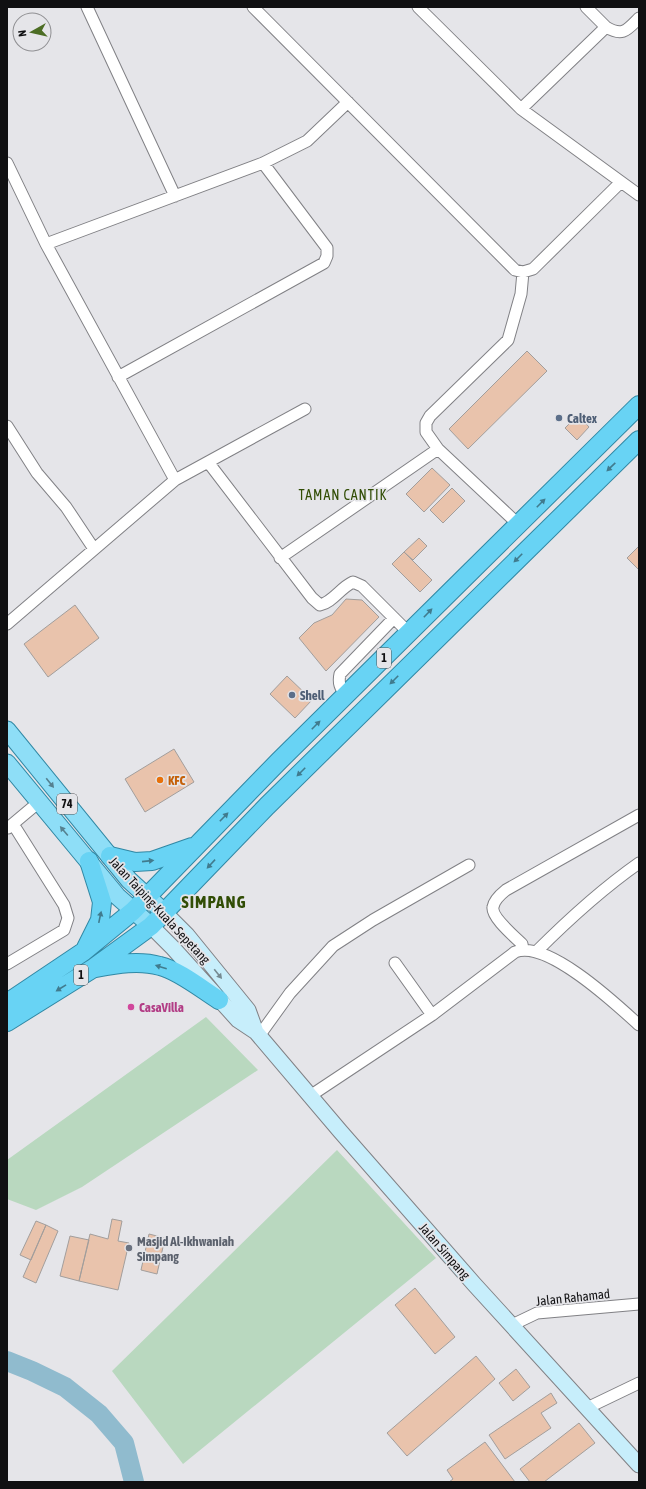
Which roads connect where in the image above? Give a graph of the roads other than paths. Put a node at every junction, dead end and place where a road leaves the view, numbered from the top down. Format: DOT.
graph roads {
  1 [pos="87,7"];
  2 [pos="253,7"];
  3 [pos="418,7"];
  4 [pos="586,7"];
  5 [pos="639,18"];
  6 [pos="606,28"];
  7 [pos="348,102"];
  8 [pos="521,109"];
  9 [pos="7,163"];
  10 [pos="263,163"];
  11 [pos="621,182"];
  12 [pos="639,195"];
  13 [pos="175,196"];
  14 [pos="46,244"];
  15 [pos="523,272"];
  16 [pos="118,377"];
  17 [pos="639,405"];
  18 [pos="305,409"];
  19 [pos="7,426"];
  20 [pos="639,440"];
  21 [pos="438,449"];
  22 [pos="208,462"];
  23 [pos="175,480"];
  24 [pos="518,524"];
  25 [pos="94,549"];
  26 [pos="280,558"];
  27 [pos="394,618"];
  28 [pos="7,624"];
  29 [pos="409,633"];
  30 [pos="346,695"];
  31 [pos="7,730"];
  32 [pos="7,763"];
  33 [pos="39,802"];
  34 [pos="639,814"];
  35 [pos="10,826"];
  36 [pos="197,845"];
  37 [pos="110,856"];
  38 [pos="89,861"];
  39 [pos="639,863"];
  40 [pos="469,864"];
  41 [pos="147,896"];
  42 [pos="133,912"];
  43 [pos="165,913"];
  44 [pos="151,926"];
  45 [pos="523,949"];
  46 [pos="537,951"];
  47 [pos="83,952"];
  48 [pos="395,963"];
  49 [pos="7,964"];
  50 [pos="92,969"];
  51 [pos="219,1000"];
  52 [pos="7,1003"];
  53 [pos="432,1015"];
  54 [pos="7,1022"];
  55 [pos="639,1025"];
  56 [pos="258,1034"];
  57 [pos="310,1096"];
  58 [pos="639,1304"];
  59 [pos="512,1325"];
  60 [pos="639,1383"];
  61 [pos="587,1408"];
  62 [pos="639,1465"];
  1 -- 13 [label="street"];
  2 -- 7 [label="street"];
  3 -- 8 [label="street"];
  4 -- 6 [label="street"];
  5 -- 6 [label="street"];
  6 -- 8 [label="street"];
  7 -- 10 [label="street"];
  7 -- 15 [label="street"];
  8 -- 11 [label="street"];
  9 -- 14 [label="street"];
  10 -- 13 [label="street"];
  10 -- 16 [label="street"];
  11 -- 12 [label="street"];
  11 -- 15 [label="street"];
  13 -- 14 [label="street"];
  14 -- 16 [label="street"];
  15 -- 21 [label="street"];
  16 -- 23 [label="street"];
  24 -- 17 [label="highway, 1, one-way"];
  18 -- 22 [label="street"];
  19 -- 25 [label="street"];
  20 -- 43 [label="highway, 1, one-way"];
  21 -- 24 [label="street"];
  21 -- 26 [label="street"];
  22 -- 23 [label="street"];
  22 -- 26 [label="street"];
  23 -- 25 [label="street"];
  29 -- 24 [label="highway, 1, one-way"];
  25 -- 28 [label="street"];
  26 -- 27 [label="street"];
  27 -- 29 [label="street"];
  27 -- 30 [label="street"];
  29 -- 30 [label="highway, 1"];
  36 -- 30 [label="highway, 1, one-way"];
  31 -- 37 [label="main road, Jalan Taiping-Kuala Sepetang / 74, one-way"];
  32 -- 33 [label="main road, Jalan Taiping-Kuala Sepetang / 74"];
  33 -- 35 [label="street"];
  38 -- 33 [label="main road, Jalan Taiping-Kuala Sepetang / 74, one-way"];
  34 -- 45 [label="street"];
  35 -- 49 [label="street"];
  37 -- 36 [label="highway, one-way"];
  36 -- 41 [label="highway, 1"];
  37 -- 41 [label="main road, Jalan Taiping-Kuala Sepetang / 74"];
  38 -- 42 [label="main road, Jalan Taiping-Kuala Sepetang / 74"];
  47 -- 38 [label="highway, one-way"];
  39 -- 46 [label="street"];
  40 -- 56 [label="street"];
  41 -- 42 [label="highway, 1"];
  41 -- 43 [label="main road, Jalan Taiping-Kuala Sepetang / 74"];
  42 -- 44 [label="main road, Jalan Taiping-Kuala Sepetang / 74"];
  42 -- 47 [label="highway, 1"];
  43 -- 44 [label="highway, 1"];
  43 -- 56 [label="main road, Jalan Taiping-Kuala Sepetang / 74, one-way"];
  44 -- 50 [label="highway, 1"];
  44 -- 51 [label="main road, Jalan Taiping-Kuala Sepetang / 74"];
  45 -- 46 [label="street"];
  45 -- 53 [label="street"];
  46 -- 55 [label="street"];
  47 -- 52 [label="highway, 1"];
  48 -- 53 [label="street"];
  51 -- 50 [label="highway, one-way"];
  50 -- 54 [label="highway, 1, one-way"];
  51 -- 56 [label="main road, Jalan Taiping-Kuala Sepetang / 74"];
  53 -- 57 [label="street"];
  56 -- 57 [label="main road, Jalan Simpang / 74"];
  57 -- 59 [label="main road, Jalan Simpang / 74"];
  58 -- 59 [label="street, Jalan Rahamad"];
  59 -- 61 [label="main road, Jalan Simpang / 74"];
  60 -- 61 [label="street"];
  61 -- 62 [label="main road, Jalan Simpang / 74"];
}
